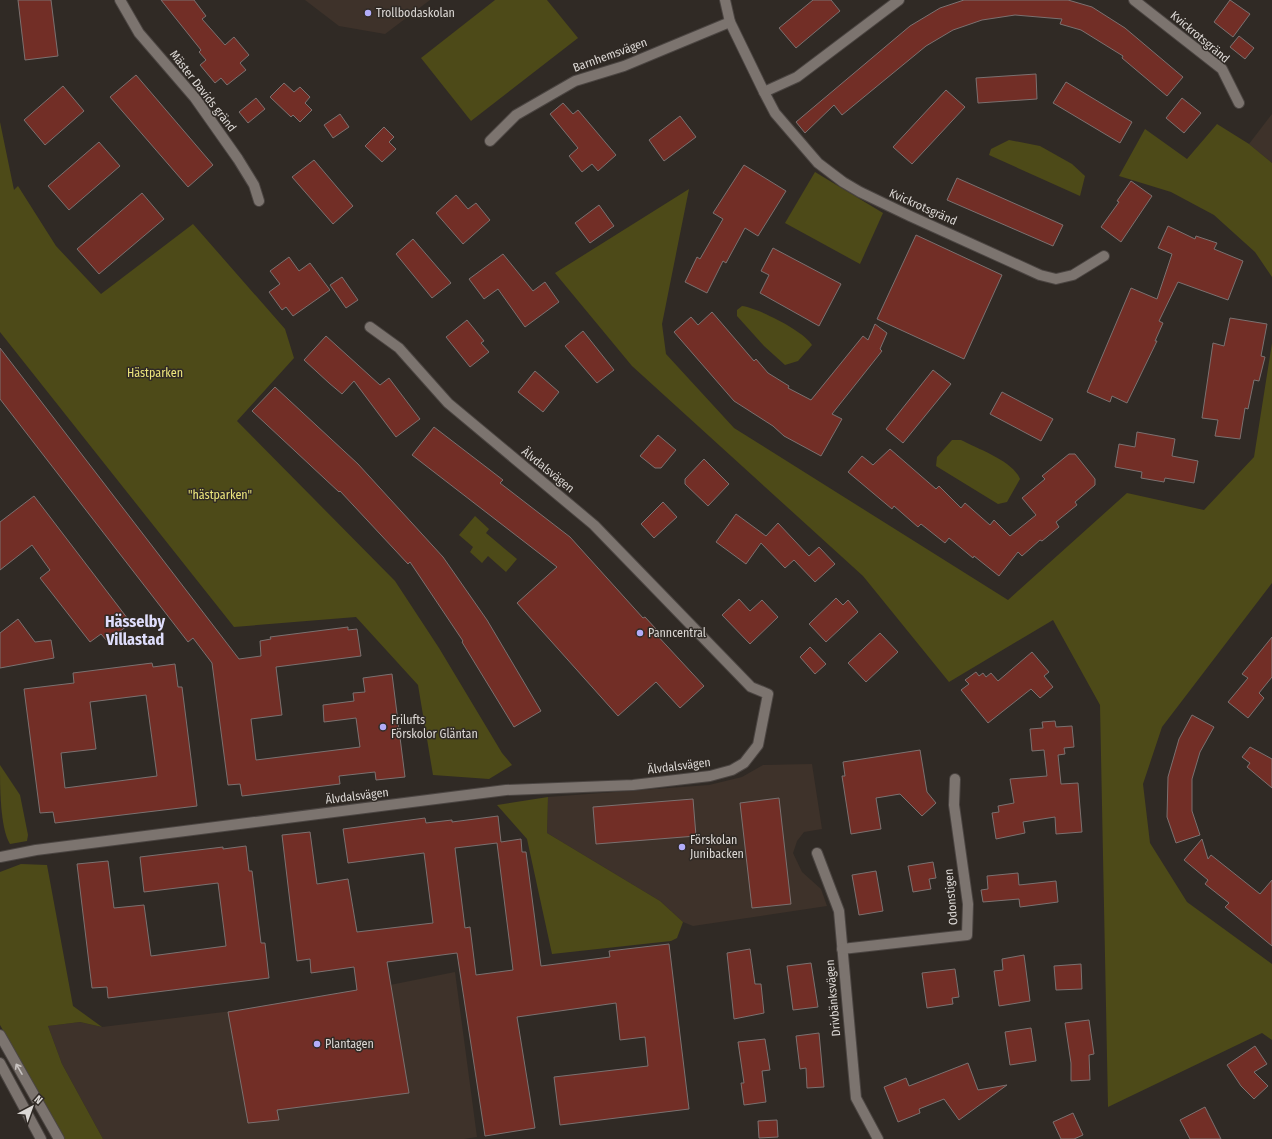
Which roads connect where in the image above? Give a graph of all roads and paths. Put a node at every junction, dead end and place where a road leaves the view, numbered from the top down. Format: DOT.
graph roads {
  1 [pos="120,0"];
  2 [pos="725,0"];
  3 [pos="899,0"];
  4 [pos="1134,0"];
  5 [pos="730,22"];
  6 [pos="764,92"];
  7 [pos="1239,103"];
  8 [pos="490,141"];
  9 [pos="259,201"];
  10 [pos="1104,256"];
  11 [pos="370,327"];
  12 [pos="954,779"];
  13 [pos="817,853"];
  14 [pos="0,857"];
  15 [pos="842,949"];
  16 [pos="0,1034"];
  17 [pos="0,1063"];
  18 [pos="41,1139"];
  19 [pos="59,1139"];
  20 [pos="878,1139"];
  1 -- 9 [label="street, Mäster Davids gränd"];
  2 -- 5 [label="street"];
  3 -- 6 [label="street"];
  4 -- 7 [label="street, Kvickrotsgränd"];
  5 -- 6 [label="street, Kvickrotsgränd"];
  5 -- 8 [label="street, Barnhemsvägen"];
  6 -- 10 [label="street, Kvickrotsgränd"];
  11 -- 14 [label="street, Älvdalsvägen"];
  12 -- 15 [label="street, Odonstigen"];
  13 -- 15 [label="street, Drivbänksvägen"];
  15 -- 20 [label="street, Drivbänksvägen"];
  19 -- 16 [label="street, one-way"];
  17 -- 18 [label="street"];
}
